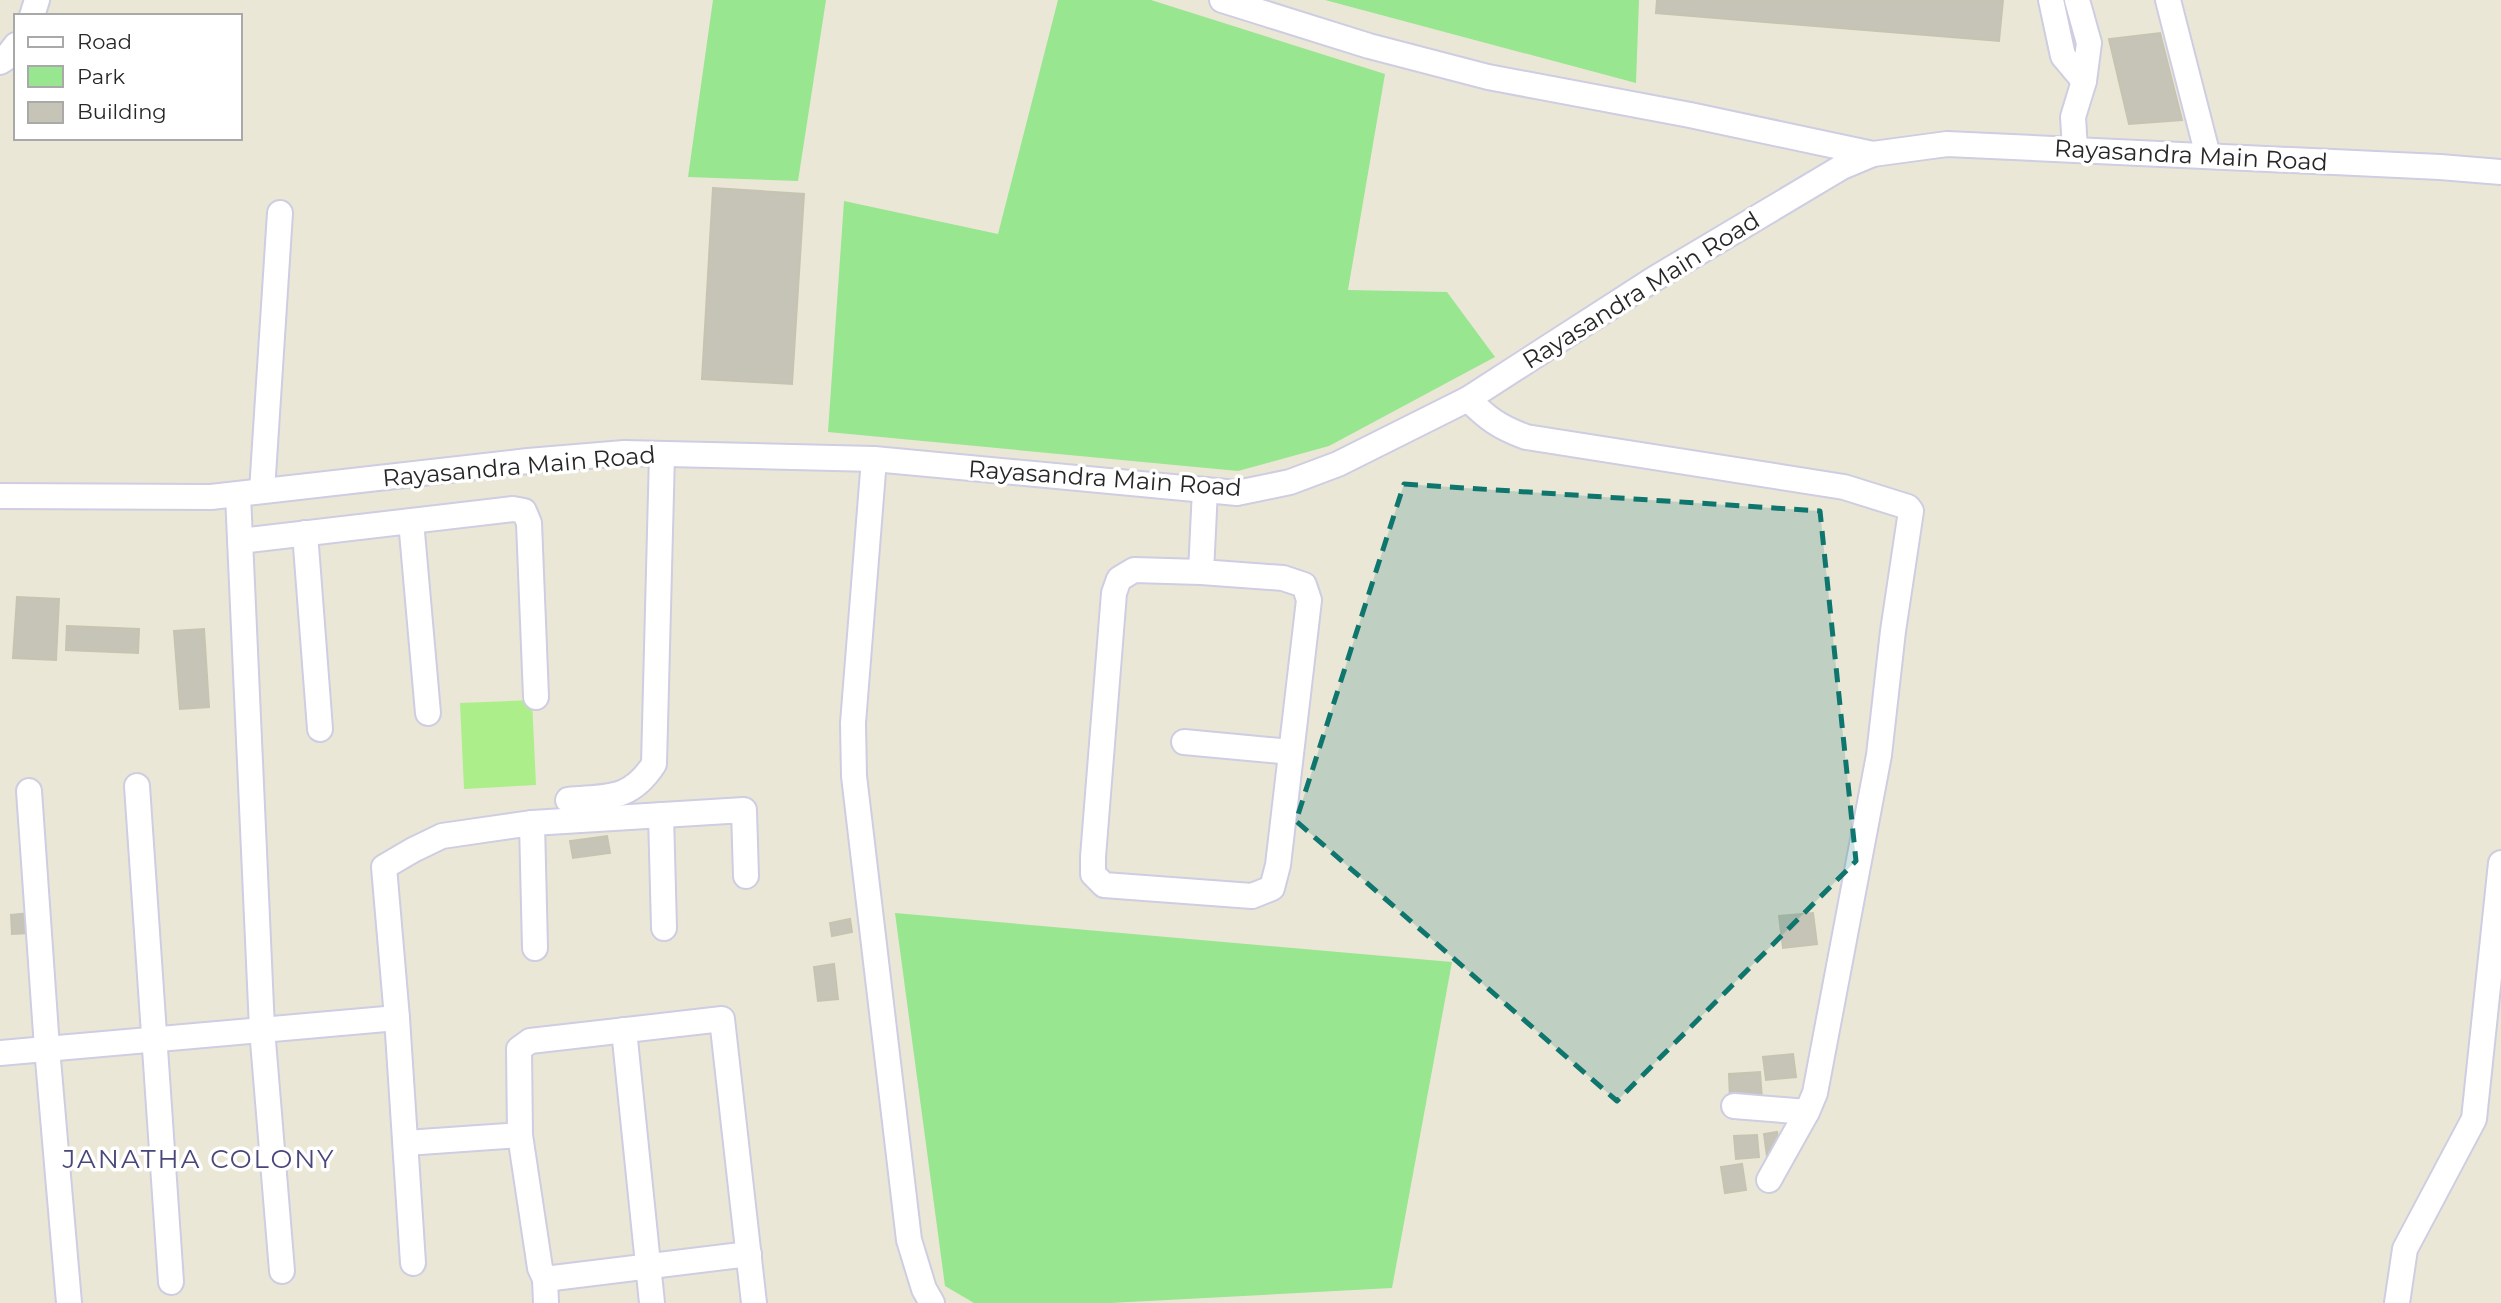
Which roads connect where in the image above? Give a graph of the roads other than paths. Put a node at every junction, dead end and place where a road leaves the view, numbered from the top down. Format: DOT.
graph roads {
  1 [pos="1222,0"];
  2 [pos="2051,0"];
  3 [pos="2077,0"];
  4 [pos="2168,0"];
  5 [pos="14,48"];
  6 [pos="0,62"];
  7 [pos="2084,81"];
  8 [pos="2075,149"];
  9 [pos="1873,154"];
  10 [pos="2208,156"];
  11 [pos="2501,172"];
  12 [pos="280,213"];
  13 [pos="1468,399"];
  14 [pos="662,454"];
  15 [pos="874,460"];
  16 [pos="1205,489"];
  17 [pos="262,491"];
  18 [pos="238,495"];
  19 [pos="0,496"];
  20 [pos="411,521"];
  21 [pos="305,533"];
  22 [pos="240,541"];
  23 [pos="1201,572"];
  24 [pos="536,697"];
  25 [pos="428,713"];
  26 [pos="320,729"];
  27 [pos="1184,742"];
  28 [pos="1292,752"];
  29 [pos="137,786"];
  30 [pos="29,790"];
  31 [pos="568,800"];
  32 [pos="661,815"];
  33 [pos="532,822"];
  34 [pos="2501,863"];
  35 [pos="746,876"];
  36 [pos="664,928"];
  37 [pos="535,948"];
  38 [pos="397,1018"];
  39 [pos="262,1029"];
  40 [pos="624,1030"];
  41 [pos="154,1038"];
  42 [pos="47,1048"];
  43 [pos="0,1053"];
  44 [pos="1734,1107"];
  45 [pos="1807,1112"];
  46 [pos="520,1135"];
  47 [pos="406,1143"];
  48 [pos="1769,1180"];
  49 [pos="749,1254"];
  50 [pos="413,1263"];
  51 [pos="649,1267"];
  52 [pos="282,1271"];
  53 [pos="171,1282"];
  54 [pos="545,1291"];
  55 [pos="69,1303"];
  56 [pos="652,1303"];
  57 [pos="754,1303"];
  58 [pos="932,1303"];
  59 [pos="2397,1303"];
  1 -- 9 [label="street"];
  2 -- 7 [label="street"];
  3 -- 7 [label="street"];
  4 -- 10 [label="street"];
  5 -- 6 [label="street"];
  7 -- 8 [label="street"];
  8 -- 9 [label="street, Rayasandra Main Road"];
  8 -- 10 [label="street, Rayasandra Main Road"];
  9 -- 13 [label="street, Rayasandra Main Road"];
  10 -- 11 [label="street, Rayasandra Main Road"];
  12 -- 17 [label="street"];
  13 -- 16 [label="street, Rayasandra Main Road"];
  13 -- 45 [label="street"];
  14 -- 15 [label="street, Rayasandra Main Road"];
  14 -- 17 [label="street, Rayasandra Main Road"];
  14 -- 31 [label="street"];
  15 -- 16 [label="street, Rayasandra Main Road"];
  15 -- 58 [label="street"];
  16 -- 23 [label="street"];
  17 -- 18 [label="street, Rayasandra Main Road"];
  18 -- 19 [label="street, Rayasandra Main Road"];
  18 -- 22 [label="street"];
  20 -- 21 [label="street"];
  20 -- 24 [label="street"];
  20 -- 25 [label="street"];
  21 -- 22 [label="street"];
  21 -- 26 [label="street"];
  22 -- 39 [label="street"];
  23 -- 28 [label="street"];
  23 -- 28 [label="street"];
  27 -- 28 [label="street"];
  29 -- 41 [label="street"];
  30 -- 42 [label="street"];
  32 -- 33 [label="street"];
  32 -- 35 [label="street"];
  32 -- 36 [label="street"];
  33 -- 37 [label="street"];
  33 -- 38 [label="street"];
  34 -- 59 [label="street"];
  38 -- 39 [label="street"];
  38 -- 47 [label="street"];
  39 -- 41 [label="street"];
  39 -- 52 [label="street"];
  40 -- 46 [label="street"];
  40 -- 49 [label="street"];
  40 -- 51 [label="street"];
  41 -- 42 [label="street"];
  41 -- 53 [label="street"];
  42 -- 43 [label="street"];
  42 -- 55 [label="street"];
  44 -- 45 [label="street"];
  45 -- 48 [label="street"];
  46 -- 47 [label="street"];
  46 -- 54 [label="street"];
  47 -- 50 [label="street"];
  49 -- 51 [label="street"];
  49 -- 57 [label="street"];
  51 -- 54 [label="street"];
  51 -- 56 [label="street"];
}
